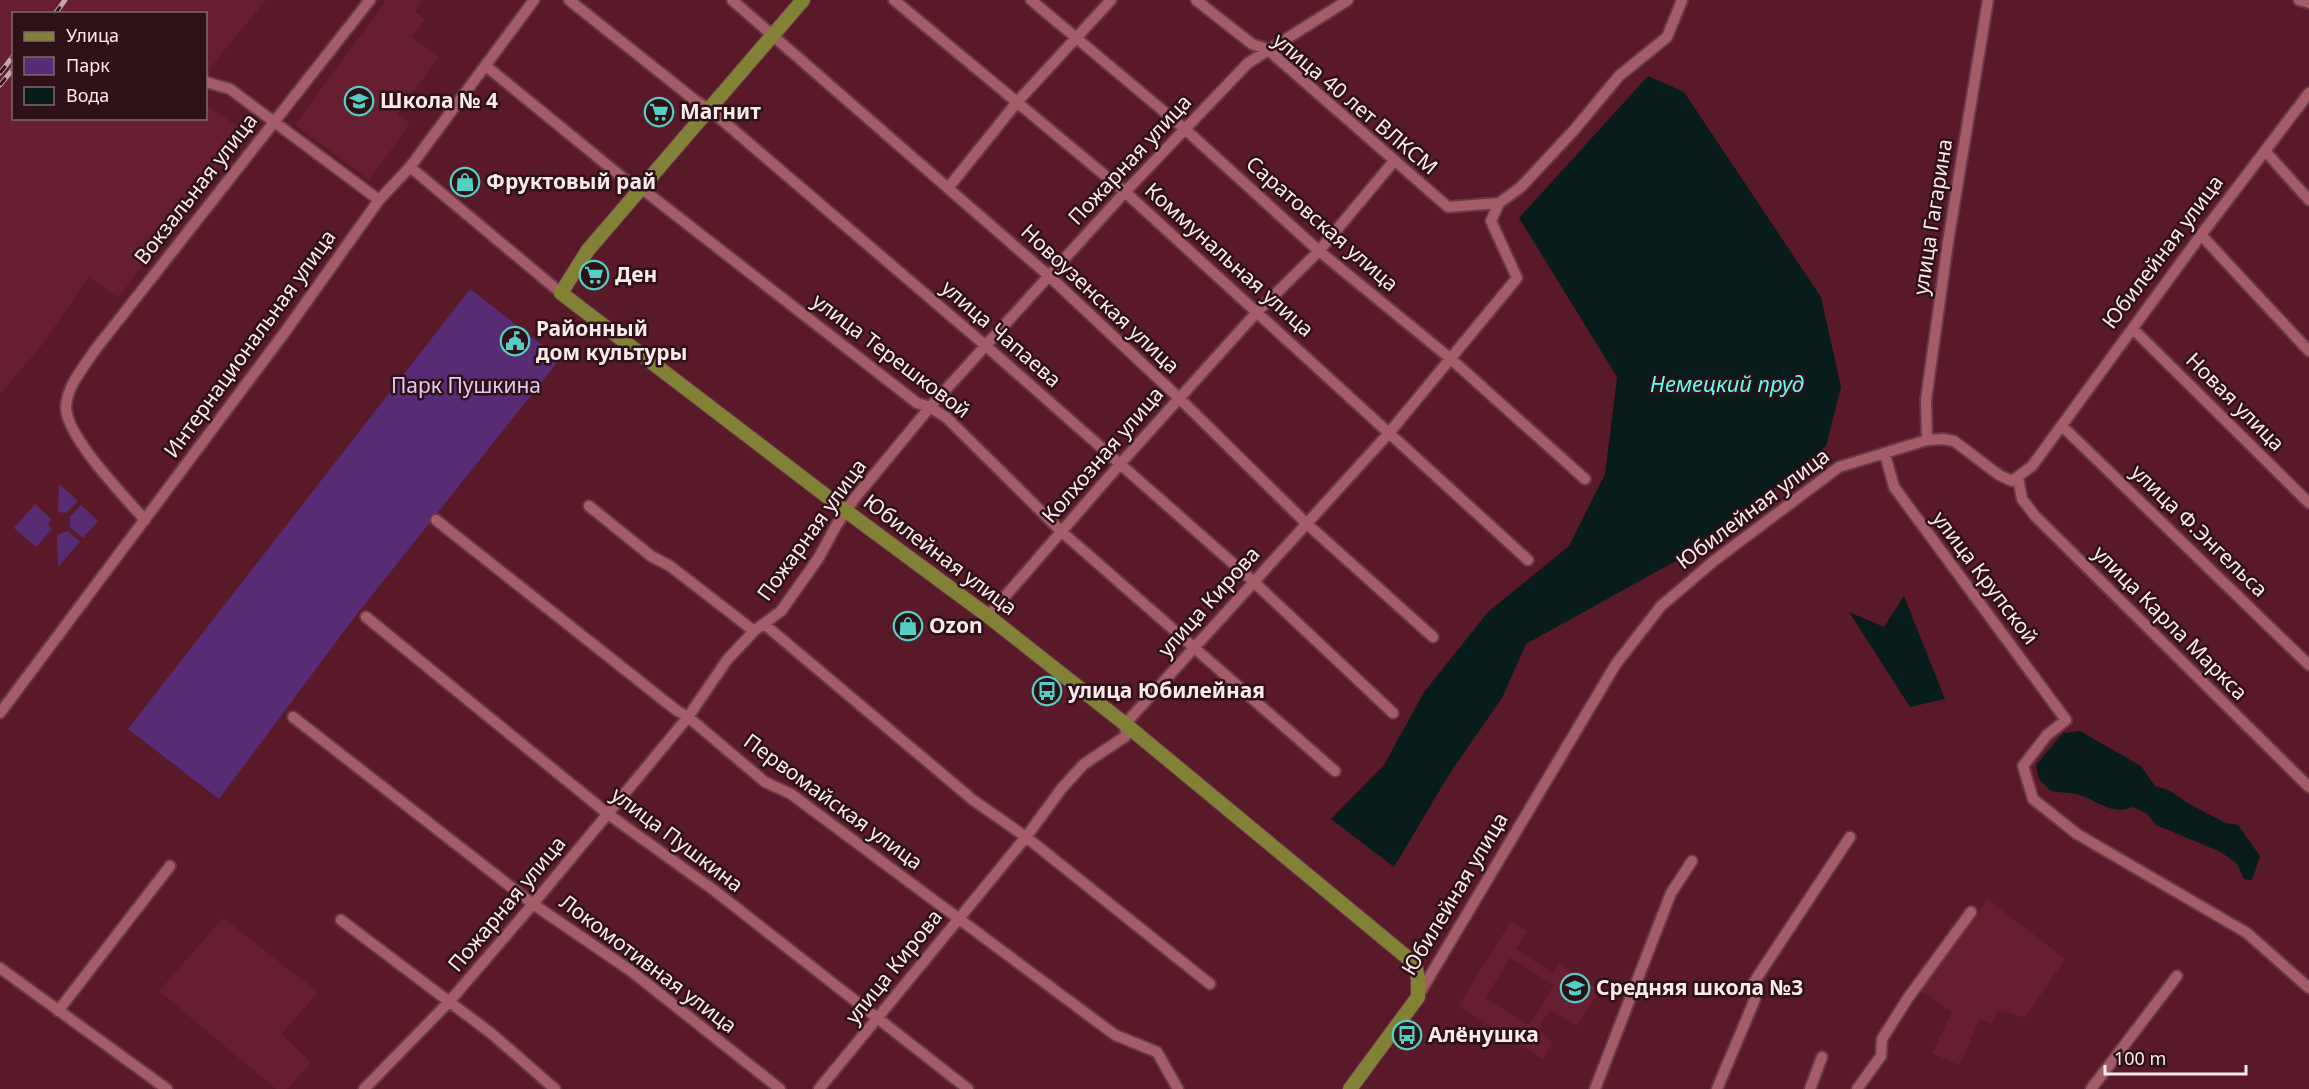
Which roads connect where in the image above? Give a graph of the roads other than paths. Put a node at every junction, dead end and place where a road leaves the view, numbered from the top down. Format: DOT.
graph roads {
  1 [pos="370,0"];
  2 [pos="534,0"];
  3 [pos="569,0"];
  4 [pos="732,0"];
  5 [pos="803,0"];
  6 [pos="894,0"];
  7 [pos="1032,0"];
  8 [pos="1112,0"];
  9 [pos="1196,0"];
  10 [pos="1348,0"];
  11 [pos="1682,0"];
  12 [pos="1988,0"];
  13 [pos="2299,0"];
  14 [pos="2309,3"];
  15 [pos="772,35"];
  16 [pos="1078,39"];
  17 [pos="1267,49"];
  18 [pos="486,66"];
  19 [pos="207,82"];
  20 [pos="2309,93"];
  21 [pos="1018,101"];
  22 [pos="710,109"];
  23 [pos="274,120"];
  24 [pos="1186,130"];
  25 [pos="2265,151"];
  26 [pos="1394,161"];
  27 [pos="410,167"];
  28 [pos="641,188"];
  29 [pos="948,188"];
  30 [pos="1125,192"];
  31 [pos="379,200"];
  32 [pos="2309,200"];
  33 [pos="1499,203"];
  34 [pos="2201,235"];
  35 [pos="1319,251"];
  36 [pos="1049,276"];
  37 [pos="561,292"];
  38 [pos="1257,312"];
  39 [pos="2133,329"];
  40 [pos="986,346"];
  41 [pos="2309,351"];
  42 [pos="1451,359"];
  43 [pos="1179,398"];
  44 [pos="930,407"];
  45 [pos="2062,426"];
  46 [pos="1389,433"];
  47 [pos="1927,440"];
  48 [pos="1885,454"];
  49 [pos="1120,464"];
  50 [pos="2018,478"];
  51 [pos="1585,479"];
  52 [pos="2309,503"];
  53 [pos="589,506"];
  54 [pos="846,511"];
  55 [pos="145,520"];
  56 [pos="436,520"];
  57 [pos="1306,523"];
  58 [pos="1062,532"];
  59 [pos="1528,560"];
  60 [pos="1253,581"];
  61 [pos="988,616"];
  62 [pos="366,617"];
  63 [pos="764,624"];
  64 [pos="754,631"];
  65 [pos="1432,637"];
  66 [pos="1194,648"];
  67 [pos="2309,665"];
  68 [pos="0,712"];
  69 [pos="1393,713"];
  70 [pos="293,717"];
  71 [pos="688,717"];
  72 [pos="1125,724"];
  73 [pos="1335,771"];
  74 [pos="2309,787"];
  75 [pos="608,814"];
  76 [pos="1026,837"];
  77 [pos="1850,837"];
  78 [pos="1692,861"];
  79 [pos="170,866"];
  80 [pos="533,904"];
  81 [pos="1971,912"];
  82 [pos="960,918"];
  83 [pos="341,920"];
  84 [pos="0,968"];
  85 [pos="2177,976"];
  86 [pos="1210,984"];
  87 [pos="2309,988"];
  88 [pos="1418,997"];
  89 [pos="448,1002"];
  90 [pos="58,1011"];
  91 [pos="877,1019"];
  92 [pos="1822,1057"];
  93 [pos="1862,1087"];
  94 [pos="167,1089"];
  95 [pos="364,1089"];
  96 [pos="555,1089"];
  97 [pos="780,1089"];
  98 [pos="819,1089"];
  99 [pos="968,1089"];
  100 [pos="1178,1089"];
  101 [pos="1350,1089"];
  102 [pos="1595,1089"];
  103 [pos="1717,1089"];
  104 [pos="1810,1089"];
  105 [pos="2091,1089"];
  1 -- 23 [label="street, Вокзальная улица"];
  2 -- 18 [label="street, Интернациональная улица"];
  3 -- 22 [label="street, улица Чапаева"];
  4 -- 15 [label="street, Новоузенская улица"];
  5 -- 15 [label="main road"];
  6 -- 21 [label="street, Коммунальная улица"];
  7 -- 16 [label="street, Саратовская улица"];
  8 -- 16 [label="street"];
  9 -- 17 [label="street, улица 40 лет ВЛКСМ"];
  10 -- 17 [label="street, Пожарная улица"];
  11 -- 33 [label="street"];
  12 -- 47 [label="street, улица Гагарина"];
  13 -- 14 [label="street"];
  15 -- 22 [label="main road"];
  15 -- 29 [label="street, Новоузенская улица"];
  16 -- 21 [label="street"];
  16 -- 24 [label="street, Саратовская улица"];
  17 -- 24 [label="street, Пожарная улица"];
  17 -- 26 [label="street, улица 40 лет ВЛКСМ"];
  18 -- 27 [label="street, Интернациональная улица"];
  18 -- 28 [label="street, улица Терешковой"];
  19 -- 23 [label="street"];
  20 -- 25 [label="street, Юбилейная улица"];
  21 -- 29 [label="street"];
  21 -- 30 [label="street, Коммунальная улица"];
  22 -- 28 [label="main road"];
  22 -- 40 [label="street, улица Чапаева"];
  23 -- 31 [label="street"];
  23 -- 55 [label="street, Вокзальная улица"];
  24 -- 30 [label="street, Пожарная улица"];
  24 -- 35 [label="street, Саратовская улица"];
  25 -- 32 [label="street"];
  25 -- 34 [label="street, Юбилейная улица"];
  26 -- 33 [label="street, улица 40 лет ВЛКСМ"];
  26 -- 35 [label="street, Колхозная улица"];
  27 -- 31 [label="street, Интернациональная улица"];
  27 -- 37 [label="street, Юбилейная улица"];
  28 -- 37 [label="main road"];
  28 -- 44 [label="street, улица Терешковой"];
  29 -- 36 [label="street, Новоузенская улица"];
  30 -- 36 [label="street, Пожарная улица"];
  30 -- 38 [label="street, Коммунальная улица"];
  31 -- 55 [label="street, Интернациональная улица"];
  33 -- 42 [label="street, улица Кирова"];
  34 -- 39 [label="street, Юбилейная улица"];
  34 -- 41 [label="street"];
  35 -- 38 [label="street, Колхозная улица"];
  35 -- 42 [label="street, Саратовская улица"];
  36 -- 40 [label="street, Пожарная улица"];
  36 -- 43 [label="street, Новоузенская улица"];
  37 -- 54 [label="main road, Юбилейная улица"];
  38 -- 43 [label="street, Колхозная улица"];
  38 -- 46 [label="street, Коммунальная улица"];
  39 -- 45 [label="street, Юбилейная улица"];
  39 -- 52 [label="street, Новая улица"];
  40 -- 44 [label="street, Пожарная улица"];
  40 -- 49 [label="street, улица Чапаева"];
  42 -- 46 [label="street, улица Кирова"];
  42 -- 51 [label="street, Саратовская улица"];
  43 -- 49 [label="street, Колхозная улица"];
  43 -- 57 [label="street, Новоузенская улица"];
  44 -- 54 [label="street, Пожарная улица"];
  44 -- 58 [label="street, улица Терешковой"];
  45 -- 50 [label="street, Юбилейная улица"];
  45 -- 67 [label="street, улица Ф.Энгельса"];
  46 -- 57 [label="street, улица Кирова"];
  46 -- 59 [label="street, Коммунальная улица"];
  47 -- 48 [label="street, Юбилейная улица"];
  47 -- 50 [label="street, Юбилейная улица"];
  48 -- 87 [label="street, улица Крупской"];
  48 -- 88 [label="street, Юбилейная улица"];
  49 -- 58 [label="street, Колхозная улица"];
  49 -- 60 [label="street, улица Чапаева"];
  50 -- 74 [label="street, улица Карла Маркса"];
  53 -- 64 [label="street"];
  54 -- 61 [label="main road, Юбилейная улица"];
  54 -- 63 [label="street, Пожарная улица"];
  55 -- 68 [label="street, Интернациональная улица"];
  56 -- 71 [label="street, Первомайская улица"];
  57 -- 60 [label="street, улица Кирова"];
  57 -- 65 [label="street, Новоузенская улица"];
  58 -- 61 [label="street, Колхозная улица"];
  58 -- 66 [label="street, улица Терешковой"];
  60 -- 66 [label="street, улица Кирова"];
  60 -- 69 [label="street, улица Чапаева"];
  61 -- 72 [label="main road, Юбилейная улица"];
  62 -- 75 [label="street, улица Пушкина"];
  63 -- 64 [label="street, Пожарная улица"];
  63 -- 76 [label="street"];
  64 -- 71 [label="street, Пожарная улица"];
  66 -- 72 [label="street, улица Кирова"];
  66 -- 73 [label="street, улица Терешковой"];
  70 -- 80 [label="street, Локомотивная улица"];
  71 -- 75 [label="street, Пожарная улица"];
  71 -- 82 [label="street, Первомайская улица"];
  72 -- 76 [label="street, улица Кирова"];
  72 -- 88 [label="main road, Юбилейная улица"];
  75 -- 80 [label="street, Пожарная улица"];
  75 -- 91 [label="street, улица Пушкина"];
  76 -- 82 [label="street, улица Кирова"];
  76 -- 86 [label="street"];
  77 -- 103 [label="street"];
  78 -- 102 [label="street"];
  79 -- 90 [label="street"];
  80 -- 89 [label="street, Пожарная улица"];
  80 -- 97 [label="street, Локомотивная улица"];
  81 -- 93 [label="street"];
  82 -- 91 [label="street, улица Кирова"];
  82 -- 100 [label="street, Первомайская улица"];
  83 -- 89 [label="street"];
  84 -- 90 [label="street"];
  85 -- 105 [label="street"];
  88 -- 101 [label="main road, Юбилейная улица"];
  89 -- 95 [label="street, Пожарная улица"];
  89 -- 96 [label="street"];
  90 -- 94 [label="street"];
  91 -- 98 [label="street, улица Кирова"];
  91 -- 99 [label="street, улица Пушкина"];
  92 -- 104 [label="street"];
}
